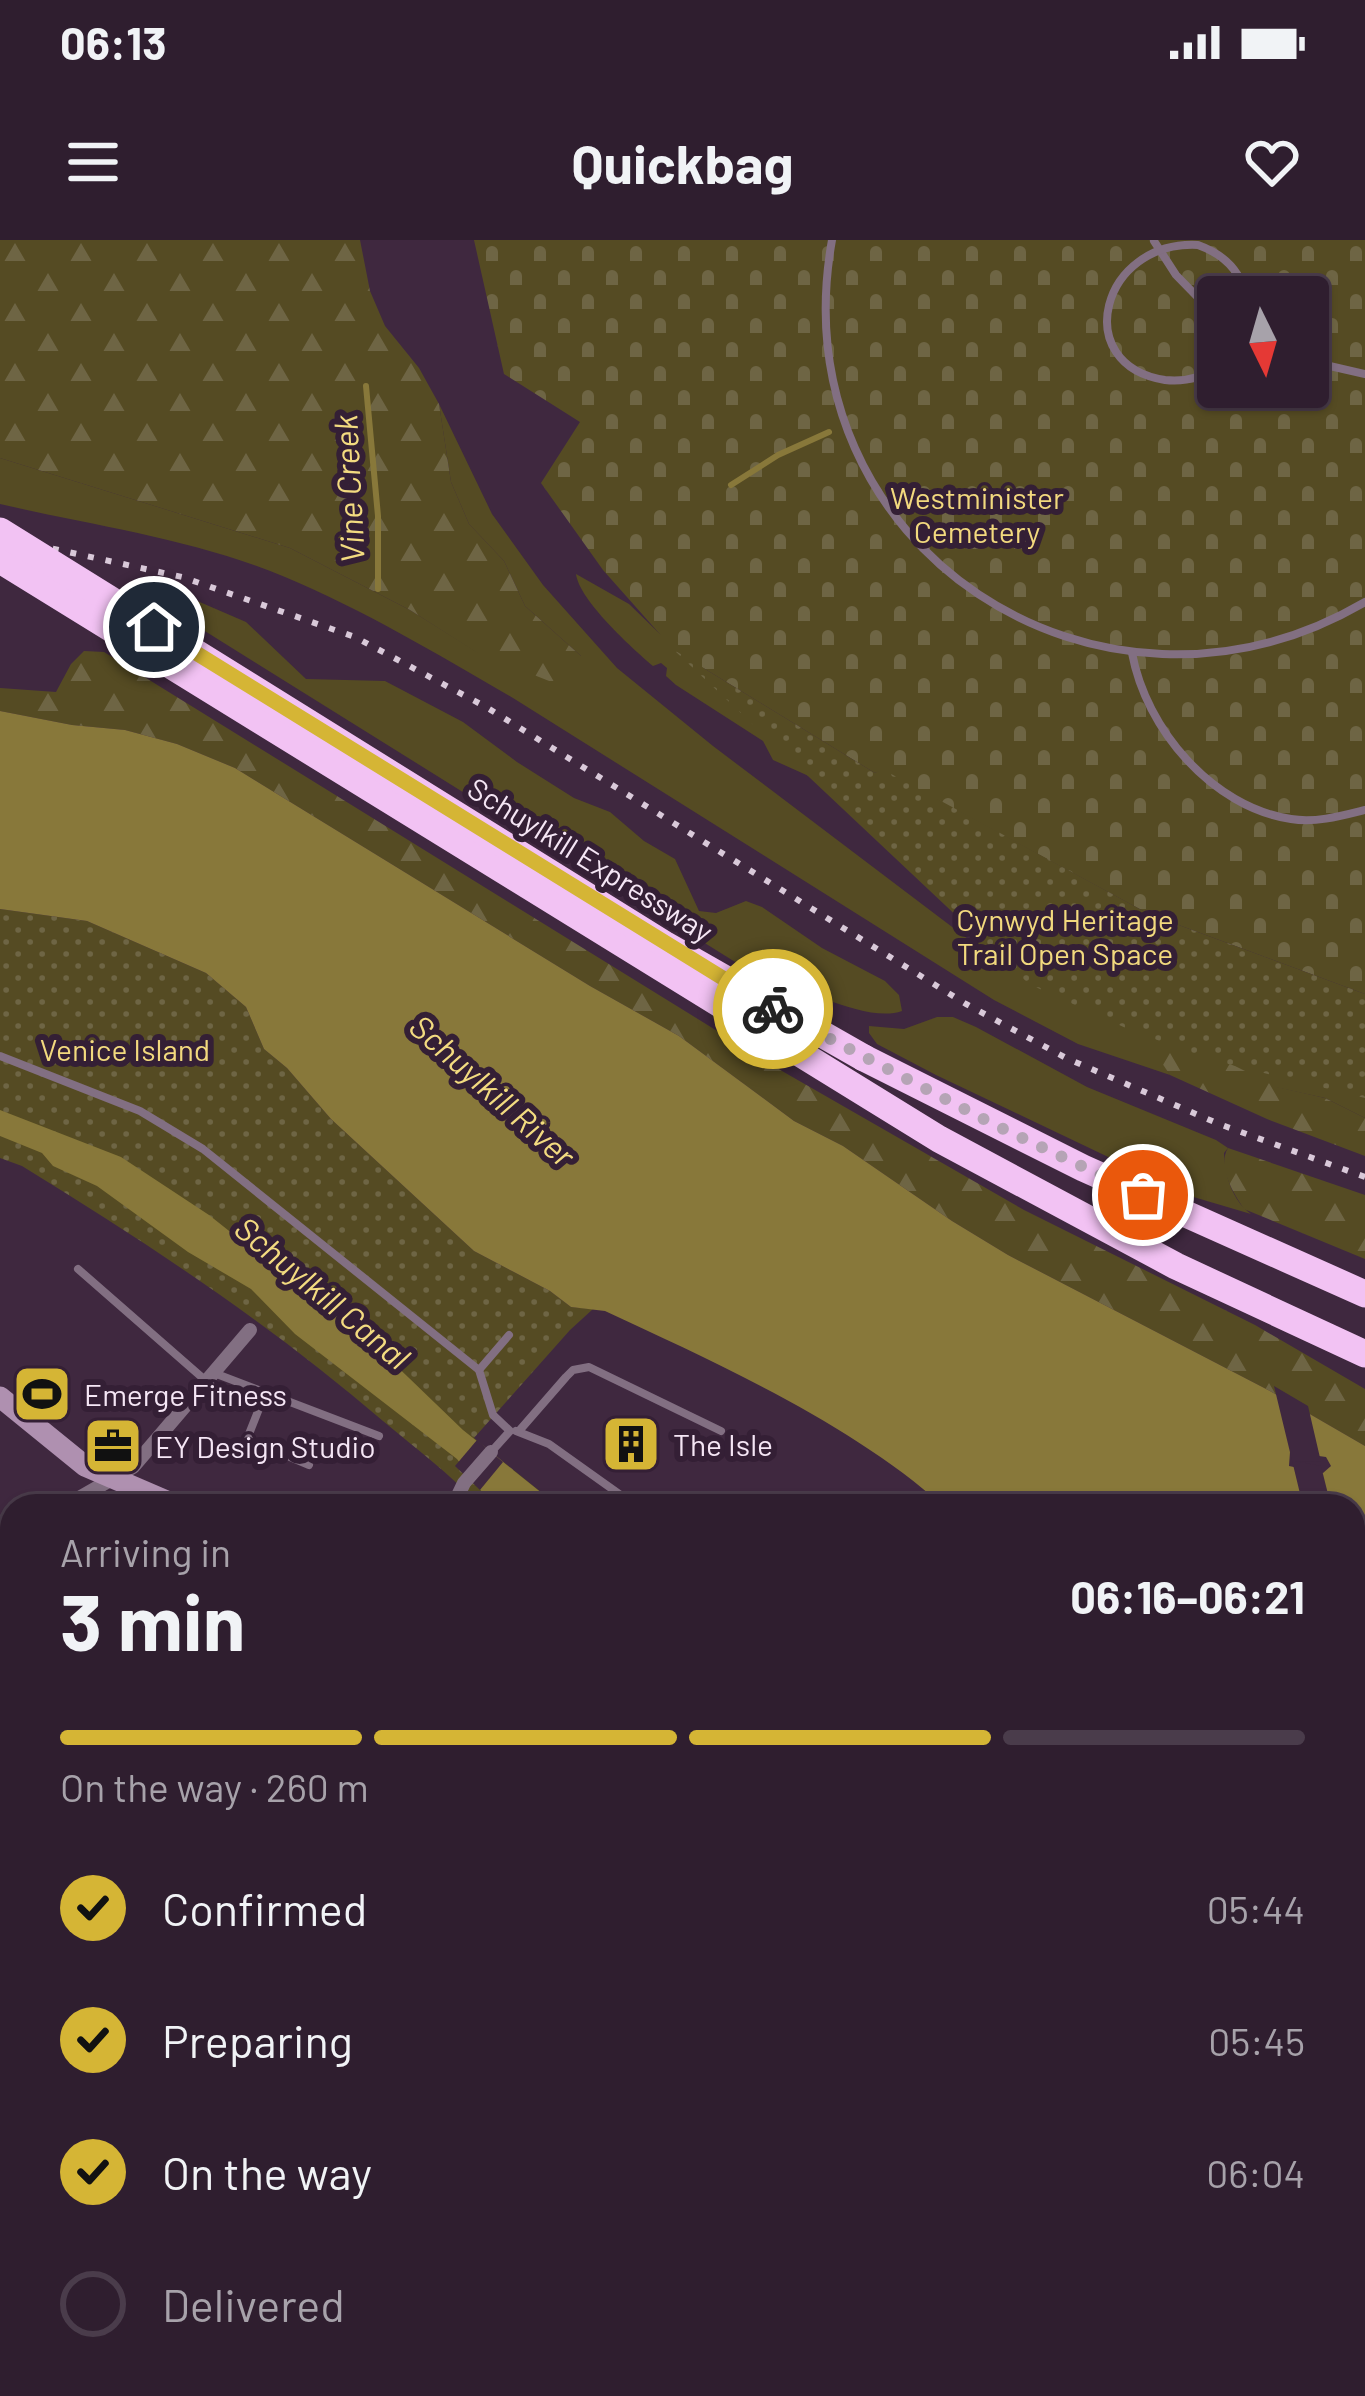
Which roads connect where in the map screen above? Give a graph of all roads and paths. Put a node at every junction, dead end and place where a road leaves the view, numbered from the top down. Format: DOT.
graph roads {
  1 [pos="832,240"];
  2 [pos="1154,241"];
  3 [pos="1238,276"];
  4 [pos="1197,296"];
  5 [pos="1329,366"];
  6 [pos="1365,374"];
  7 [pos="1197,377"];
  8 [pos="0,531"];
  9 [pos="0,560"];
  10 [pos="1365,602"];
  11 [pos="1132,653"];
  12 [pos="1365,811"];
  13 [pos="0,1056"];
  14 [pos="78,1269"];
  15 [pos="1365,1294"];
  16 [pos="250,1330"];
  17 [pos="509,1335"];
  18 [pos="1365,1354"];
  19 [pos="479,1370"];
  20 [pos="210,1377"];
  21 [pos="266,1391"];
  22 [pos="0,1397"];
  23 [pos="514,1431"];
  24 [pos="721,1431"];
  25 [pos="379,1436"];
  26 [pos="491,1452"];
  27 [pos="308,1466"];
  28 [pos="112,1479"];
  29 [pos="86,1494"];
  30 [pos="149,1494"];
  31 [pos="460,1494"];
  32 [pos="619,1494"];
  1 -- 11 [label="lane"];
  2 -- 3 [label="lane"];
  2 -- 4 [label="lane"];
  2 -- 7 [label="lane"];
  5 -- 6 [label="lane"];
  8 -- 15 [label="highway, Schuylkill Expressway, bridge"];
  9 -- 18 [label="highway, Schuylkill Expressway"];
  10 -- 11 [label="lane"];
  11 -- 12 [label="lane"];
  13 -- 19 [label="lane"];
  14 -- 20 [label="lane"];
  16 -- 20 [label="street"];
  17 -- 19 [label="lane"];
  19 -- 23 [label="lane"];
  20 -- 21 [label="lane"];
  20 -- 28 [label="street"];
  21 -- 25 [label="lane"];
  21 -- 27 [label="lane"];
  22 -- 28 [label="street"];
  23 -- 24 [label="lane"];
  23 -- 26 [label="lane"];
  23 -- 32 [label="lane"];
  26 -- 31 [label="street"];
  28 -- 29 [label="street"];
  28 -- 30 [label="street"];
}
